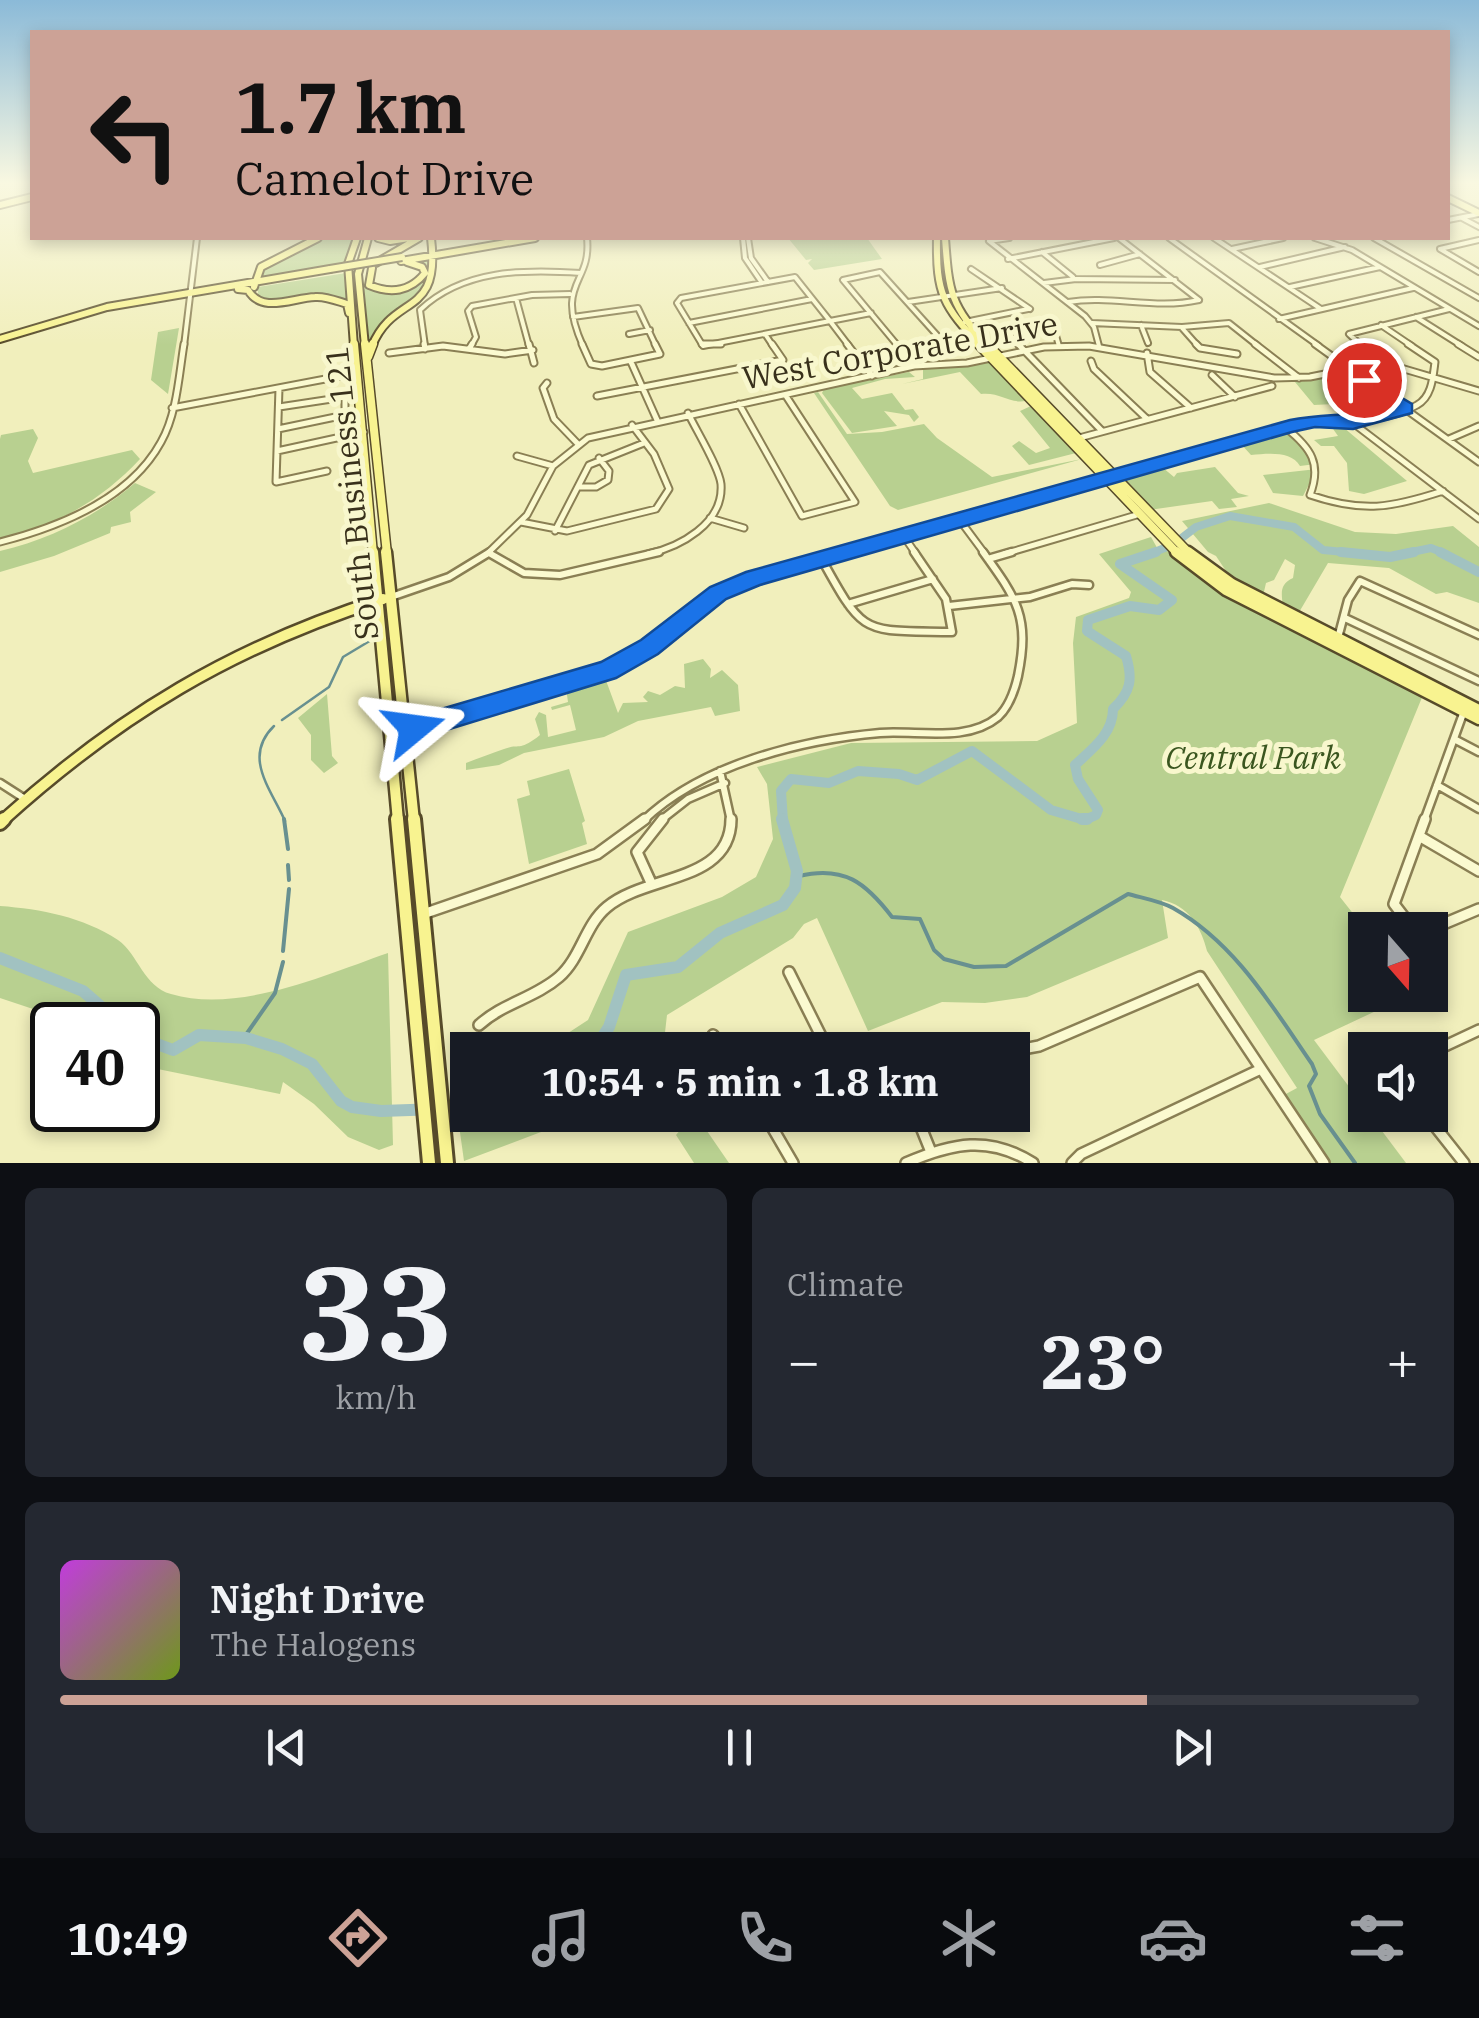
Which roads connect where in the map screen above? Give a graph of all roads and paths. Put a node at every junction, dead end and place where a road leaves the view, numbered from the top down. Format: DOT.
graph roads {
  1 [pos="196,240"];
  2 [pos="314,240"];
  3 [pos="356,240"];
  4 [pos="367,240"];
  5 [pos="415,240"];
  6 [pos="507,240"];
  7 [pos="509,240"];
  8 [pos="523,240"];
  9 [pos="586,240"];
  10 [pos="745,240"];
  11 [pos="941,240"];
  12 [pos="999,240"];
  13 [pos="1106,240"];
  14 [pos="1120,240"];
  15 [pos="1172,240"];
  16 [pos="1217,240"];
  17 [pos="1273,240"];
  18 [pos="1322,240"];
  19 [pos="1378,240"];
  20 [pos="1479,240"];
  21 [pos="1467,242"];
  22 [pos="1345,246"];
  23 [pos="476,248"];
  24 [pos="1230,249"];
  25 [pos="1479,249"];
  26 [pos="457,250"];
  27 [pos="434,251"];
  28 [pos="1042,252"];
  29 [pos="1141,254"];
  30 [pos="1008,258"];
  31 [pos="401,260"];
  32 [pos="1100,265"];
  33 [pos="1381,267"];
  34 [pos="372,268"];
  35 [pos="1258,268"];
  36 [pos="971,269"];
  37 [pos="330,272"];
  38 [pos="1479,272"];
  39 [pos="582,273"];
  40 [pos="280,278"];
  41 [pos="1074,278"];
  42 [pos="1175,280"];
  43 [pos="765,282"];
  44 [pos="254,284"];
  45 [pos="1042,284"];
  46 [pos="239,287"];
  47 [pos="1002,288"];
  48 [pos="1288,288"];
  49 [pos="1414,288"];
  50 [pos="359,290"];
  51 [pos="570,294"];
  52 [pos="188,295"];
  53 [pos="516,298"];
  54 [pos="946,298"];
  55 [pos="1479,298"];
  56 [pos="812,299"];
  57 [pos="908,302"];
  58 [pos="1067,302"];
  59 [pos="1321,309"];
  60 [pos="1450,309"];
  61 [pos="871,313"];
  62 [pos="1415,317"];
  63 [pos="573,318"];
  64 [pos="1479,318"];
  65 [pos="1278,319"];
  66 [pos="1469,320"];
  67 [pos="830,321"];
  68 [pos="965,322"];
  69 [pos="689,323"];
  70 [pos="1092,323"];
  71 [pos="1381,325"];
  72 [pos="1053,326"];
  73 [pos="1141,326"];
  74 [pos="1479,326"];
  75 [pos="1182,327"];
  76 [pos="650,330"];
  77 [pos="629,334"];
  78 [pos="766,334"];
  79 [pos="1008,334"];
  80 [pos="354,336"];
  81 [pos="0,341"];
  82 [pos="1148,343"];
  83 [pos="364,344"];
  84 [pos="1060,346"];
  85 [pos="1021,347"];
  86 [pos="1098,347"];
  87 [pos="424,349"];
  88 [pos="469,349"];
  89 [pos="533,350"];
  90 [pos="904,352"];
  91 [pos="390,353"];
  92 [pos="1147,354"];
  93 [pos="1237,354"];
  94 [pos="994,357"];
  95 [pos="1479,357"];
  96 [pos="1091,360"];
  97 [pos="630,362"];
  98 [pos="357,363"];
  99 [pos="534,363"];
  100 [pos="1380,364"];
  101 [pos="366,365"];
  102 [pos="914,366"];
  103 [pos="1348,368"];
  104 [pos="358,373"];
  105 [pos="347,375"];
  106 [pos="1212,375"];
  107 [pos="872,376"];
  108 [pos="1434,376"];
  109 [pos="1299,378"];
  110 [pos="546,383"];
  111 [pos="368,385"];
  112 [pos="1272,386"];
  113 [pos="279,388"];
  114 [pos="644,390"];
  115 [pos="1479,391"];
  116 [pos="597,396"];
  117 [pos="786,396"];
  118 [pos="1236,398"];
  119 [pos="1036,401"];
  120 [pos="738,404"];
  121 [pos="279,407"];
  122 [pos="172,408"];
  123 [pos="1405,408"];
  124 [pos="1192,409"];
  125 [pos="688,413"];
  126 [pos="658,420"];
  127 [pos="1148,420"];
  128 [pos="1353,423"];
  129 [pos="632,426"];
  130 [pos="1479,426"];
  131 [pos="1285,427"];
  132 [pos="366,428"];
  133 [pos="278,429"];
  134 [pos="1103,432"];
  135 [pos="1078,438"];
  136 [pos="1446,439"];
  137 [pos="644,442"];
  138 [pos="578,444"];
  139 [pos="277,451"];
  140 [pos="517,456"];
  141 [pos="599,458"];
  142 [pos="1479,462"];
  143 [pos="553,466"];
  144 [pos="326,471"];
  145 [pos="1110,478"];
  146 [pos="578,487"];
  147 [pos="1442,491"];
  148 [pos="661,502"];
  149 [pos="1140,514"];
  150 [pos="710,518"];
  151 [pos="1479,519"];
  152 [pos="958,520"];
  153 [pos="521,522"];
  154 [pos="744,528"];
  155 [pos="1161,530"];
  156 [pos="555,531"];
  157 [pos="903,535"];
  158 [pos="0,542"];
  159 [pos="489,554"];
  160 [pos="821,558"];
  161 [pos="988,559"];
  162 [pos="933,578"];
  163 [pos="1089,585"];
  164 [pos="385,599"];
  165 [pos="1016,599"];
  166 [pos="848,604"];
  167 [pos="948,606"];
  168 [pos="1345,618"];
  169 [pos="1479,635"];
  170 [pos="1336,642"];
  171 [pos="1479,681"];
  172 [pos="1466,708"];
  173 [pos="1479,710"];
  174 [pos="1479,720"];
  175 [pos="405,731"];
  176 [pos="390,735"];
  177 [pos="1454,738"];
  178 [pos="1479,752"];
  179 [pos="720,771"];
  180 [pos="0,783"];
  181 [pos="725,784"];
  182 [pos="1437,785"];
  183 [pos="25,800"];
  184 [pos="1479,809"];
  185 [pos="0,823"];
  186 [pos="1419,836"];
  187 [pos="1479,871"];
  188 [pos="652,886"];
  189 [pos="1479,909"];
  190 [pos="1399,912"];
  191 [pos="424,913"];
  192 [pos="408,918"];
  193 [pos="1448,922"];
  194 [pos="788,972"];
  195 [pos="479,1025"];
  196 [pos="1479,1030"];
  197 [pos="819,1032"];
  198 [pos="1448,1044"];
  199 [pos="1030,1048"];
  200 [pos="1260,1068"];
  201 [pos="776,1132"];
  202 [pos="923,1132"];
  203 [pos="1439,1132"];
  204 [pos="931,1152"];
  205 [pos="429,1163"];
  206 [pos="447,1163"];
  207 [pos="793,1163"];
  208 [pos="906,1163"];
  209 [pos="1033,1163"];
  210 [pos="1072,1163"];
  211 [pos="1324,1163"];
  212 [pos="1464,1163"];
  1 -- 52 [label="street"];
  2 -- 44 [label="main road"];
  3 -- 80 [label="main road, South Business 121"];
  4 -- 50 [label="main road, South Business 121"];
  5 -- 34 [label="main road"];
  6 -- 26 [label="main road"];
  7 -- 23 [label="main road"];
  8 -- 23 [label="main road"];
  9 -- 39 [label="street"];
  10 -- 43 [label="street"];
  11 -- 54 [label="main road"];
  12 -- 30 [label="street"];
  13 -- 28 [label="street"];
  14 -- 29 [label="street"];
  15 -- 65 [label="street"];
  16 -- 24 [label="street"];
  17 -- 24 [label="street"];
  18 -- 22 [label="street"];
  19 -- 55 [label="street"];
  20 -- 21 [label="street"];
  21 -- 25 [label="street"];
  21 -- 38 [label="street"];
  22 -- 33 [label="street"];
  22 -- 35 [label="street"];
  23 -- 26 [label="main road"];
  24 -- 35 [label="street"];
  26 -- 27 [label="main road"];
  26 -- 27 [label="main road"];
  27 -- 31 [label="main road"];
  27 -- 101 [label="main road"];
  28 -- 30 [label="street"];
  28 -- 41 [label="street"];
  29 -- 32 [label="street"];
  29 -- 42 [label="street"];
  30 -- 45 [label="street"];
  31 -- 34 [label="main road"];
  31 -- 37 [label="main road, bridge"];
  33 -- 48 [label="street"];
  33 -- 49 [label="street"];
  34 -- 50 [label="main road"];
  35 -- 48 [label="street"];
  36 -- 47 [label="street"];
  37 -- 40 [label="main road"];
  37 -- 44 [label="main road"];
  39 -- 51 [label="street"];
  39 -- 87 [label="street"];
  40 -- 44 [label="main road"];
  41 -- 42 [label="street"];
  41 -- 45 [label="street"];
  42 -- 58 [label="street"];
  43 -- 56 [label="street"];
  43 -- 69 [label="street"];
  44 -- 46 [label="main road"];
  44 -- 46 [label="main road"];
  44 -- 80 [label="main road"];
  45 -- 58 [label="street"];
  46 -- 52 [label="main road"];
  47 -- 54 [label="street"];
  47 -- 68 [label="street"];
  48 -- 59 [label="street"];
  49 -- 59 [label="street"];
  49 -- 60 [label="street"];
  50 -- 83 [label="main road, South Business 121"];
  51 -- 53 [label="street"];
  51 -- 63 [label="street"];
  52 -- 81 [label="main road"];
  52 -- 122 [label="street"];
  53 -- 88 [label="street"];
  53 -- 89 [label="street"];
  54 -- 57 [label="street"];
  54 -- 68 [label="main road"];
  54 -- 94 [label="main road"];
  56 -- 67 [label="street"];
  56 -- 69 [label="street"];
  57 -- 61 [label="street"];
  57 -- 90 [label="street"];
  58 -- 70 [label="street"];
  59 -- 65 [label="street"];
  60 -- 62 [label="street"];
  60 -- 66 [label="street"];
  61 -- 67 [label="street"];
  61 -- 90 [label="street"];
  62 -- 71 [label="street"];
  62 -- 95 [label="street"];
  63 -- 76 [label="street"];
  63 -- 97 [label="street"];
  64 -- 66 [label="street"];
  65 -- 103 [label="street"];
  66 -- 74 [label="street"];
  67 -- 78 [label="street"];
  67 -- 107 [label="street"];
  68 -- 94 [label="main road"];
  69 -- 78 [label="street"];
  70 -- 73 [label="street"];
  70 -- 86 [label="street"];
  71 -- 100 [label="street"];
  71 -- 108 [label="street"];
  72 -- 84 [label="street"];
  73 -- 75 [label="street"];
  73 -- 82 [label="street"];
  75 -- 93 [label="street"];
  75 -- 109 [label="street"];
  76 -- 77 [label="street"];
  76 -- 97 [label="street"];
  78 -- 114 [label="street"];
  79 -- 85 [label="street"];
  80 -- 83 [label="main road"];
  80 -- 98 [label="main road, South Business 121"];
  83 -- 101 [label="main road, South Business 121"];
  84 -- 85 [label="street, West Corporate Drive"];
  84 -- 86 [label="street, West Corporate Drive"];
  85 -- 94 [label="street, West Corporate Drive"];
  85 -- 134 [label="street"];
  86 -- 92 [label="street, West Corporate Drive"];
  87 -- 88 [label="street"];
  87 -- 91 [label="street"];
  88 -- 89 [label="street"];
  89 -- 99 [label="street"];
  90 -- 102 [label="street"];
  92 -- 109 [label="street, West Corporate Drive"];
  92 -- 124 [label="street"];
  94 -- 102 [label="street, West Corporate Drive"];
  94 -- 119 [label="main road"];
  96 -- 127 [label="street"];
  97 -- 114 [label="street"];
  98 -- 104 [label="main road, South Business 121"];
  98 -- 105 [label="main road"];
  100 -- 103 [label="street, West Corporate Drive"];
  100 -- 108 [label="street, West Corporate Drive"];
  101 -- 111 [label="main road, South Business 121"];
  102 -- 107 [label="street, West Corporate Drive"];
  103 -- 109 [label="street, West Corporate Drive"];
  103 -- 123 [label="street"];
  104 -- 105 [label="street"];
  104 -- 111 [label="main road"];
  104 -- 132 [label="main road, South Business 121"];
  105 -- 113 [label="street"];
  106 -- 118 [label="street"];
  107 -- 117 [label="street, West Corporate Drive"];
  108 -- 115 [label="street, West Corporate Drive"];
  108 -- 123 [label="street"];
  110 -- 138 [label="street"];
  111 -- 132 [label="main road, South Business 121"];
  112 -- 118 [label="street"];
  113 -- 121 [label="street"];
  113 -- 122 [label="street"];
  114 -- 116 [label="street"];
  114 -- 126 [label="street"];
  117 -- 120 [label="street, West Corporate Drive"];
  117 -- 120 [label="street"];
  118 -- 124 [label="street"];
  119 -- 135 [label="main road"];
  119 -- 145 [label="main road"];
  120 -- 125 [label="street, West Corporate Drive"];
  121 -- 133 [label="street"];
  121 -- 133 [label="street"];
  122 -- 158 [label="street"];
  123 -- 128 [label="street"];
  123 -- 136 [label="street"];
  124 -- 127 [label="street"];
  125 -- 126 [label="street, West Corporate Drive"];
  125 -- 150 [label="street"];
  126 -- 129 [label="street, West Corporate Drive"];
  127 -- 134 [label="street"];
  128 -- 131 [label="street"];
  128 -- 147 [label="street"];
  129 -- 137 [label="street"];
  129 -- 138 [label="street, West Corporate Drive"];
  130 -- 136 [label="street"];
  131 -- 145 [label="street"];
  131 -- 147 [label="street"];
  132 -- 139 [label="street"];
  132 -- 164 [label="main road, South Business 121"];
  133 -- 139 [label="street"];
  134 -- 135 [label="street"];
  135 -- 145 [label="main road"];
  136 -- 142 [label="street"];
  137 -- 141 [label="street"];
  137 -- 148 [label="street"];
  138 -- 143 [label="street, West Corporate Drive"];
  139 -- 144 [label="street"];
  140 -- 143 [label="street"];
  141 -- 146 [label="street"];
  141 -- 146 [label="street"];
  143 -- 153 [label="street, West Corporate Drive"];
  145 -- 149 [label="main road"];
  145 -- 152 [label="street"];
  145 -- 155 [label="main road"];
  146 -- 156 [label="street"];
  147 -- 151 [label="street"];
  148 -- 156 [label="street"];
  149 -- 155 [label="main road"];
  149 -- 161 [label="street"];
  150 -- 154 [label="street"];
  150 -- 159 [label="street"];
  152 -- 157 [label="street"];
  152 -- 161 [label="street"];
  153 -- 156 [label="street"];
  153 -- 159 [label="street, West Corporate Drive"];
  155 -- 170 [label="main road"];
  157 -- 160 [label="street"];
  157 -- 162 [label="street"];
  159 -- 164 [label="street, West Corporate Drive"];
  160 -- 166 [label="street"];
  160 -- 175 [label="street"];
  161 -- 165 [label="street"];
  162 -- 166 [label="street"];
  162 -- 167 [label="street"];
  163 -- 165 [label="street"];
  164 -- 175 [label="main road, South Business 121"];
  164 -- 176 [label="main road, South Business 121"];
  164 -- 183 [label="main road"];
  165 -- 167 [label="street"];
  165 -- 179 [label="street"];
  166 -- 167 [label="street"];
  168 -- 169 [label="street"];
  168 -- 170 [label="street"];
  168 -- 171 [label="street"];
  170 -- 172 [label="main road"];
  172 -- 173 [label="main road"];
  172 -- 174 [label="main road"];
  172 -- 177 [label="street"];
  175 -- 176 [label="street"];
  175 -- 191 [label="main road, South Business 121"];
  176 -- 192 [label="main road, South Business 121"];
  177 -- 178 [label="street"];
  177 -- 182 [label="street"];
  179 -- 181 [label="street"];
  179 -- 191 [label="street"];
  180 -- 183 [label="street"];
  181 -- 188 [label="street"];
  181 -- 188 [label="street"];
  182 -- 184 [label="street"];
  182 -- 186 [label="street"];
  183 -- 185 [label="main road"];
  186 -- 187 [label="street"];
  186 -- 190 [label="street"];
  188 -- 195 [label="street"];
  189 -- 193 [label="street"];
  191 -- 192 [label="street"];
  191 -- 206 [label="main road, South Business 121"];
  192 -- 205 [label="main road, South Business 121"];
  194 -- 197 [label="street"];
  196 -- 198 [label="street"];
  199 -- 200 [label="street"];
  200 -- 210 [label="street"];
  200 -- 211 [label="street"];
  201 -- 207 [label="street"];
  202 -- 204 [label="street"];
  203 -- 212 [label="street"];
  204 -- 208 [label="street"];
  204 -- 209 [label="street"];
}
